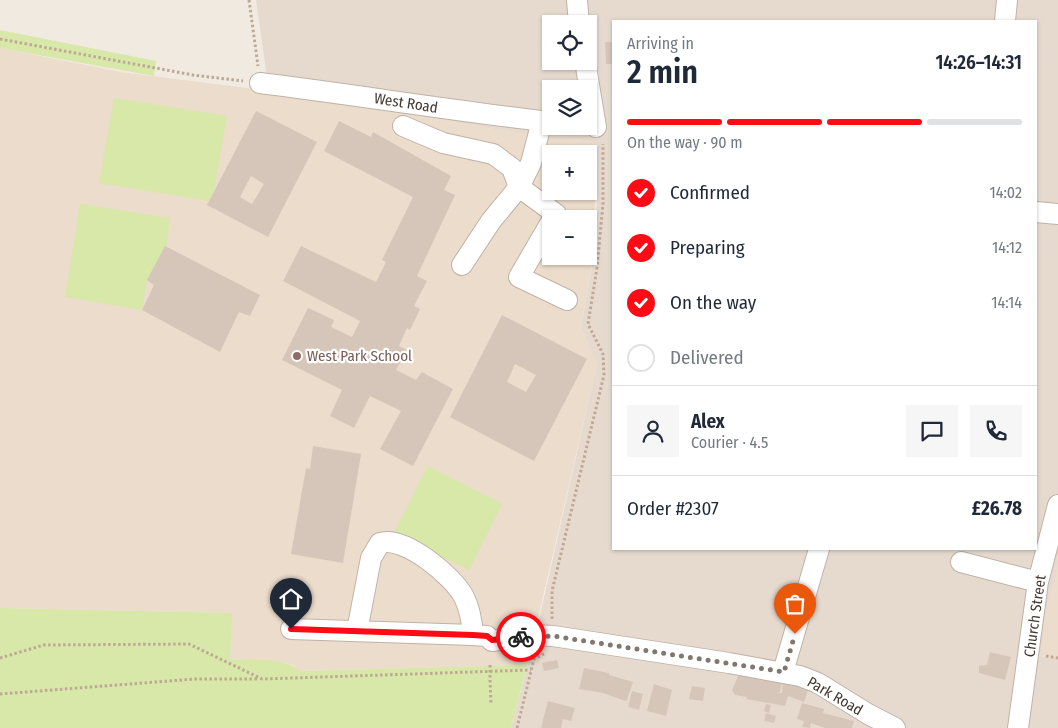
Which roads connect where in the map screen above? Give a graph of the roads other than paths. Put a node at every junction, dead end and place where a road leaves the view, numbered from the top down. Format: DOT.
graph roads {
  1 [pos="577,0"];
  2 [pos="1007,0"];
  3 [pos="578,15"];
  4 [pos="1005,20"];
  5 [pos="587,70"];
  6 [pos="260,83"];
  7 [pos="542,121"];
  8 [pos="403,126"];
  9 [pos="600,127"];
  10 [pos="542,135"];
  11 [pos="519,187"];
  12 [pos="551,210"];
  13 [pos="1037,212"];
  14 [pos="1058,214"];
  15 [pos="542,237"];
  16 [pos="462,265"];
  17 [pos="567,300"];
  18 [pos="1058,505"];
  19 [pos="819,550"];
  20 [pos="962,562"];
  21 [pos="1038,582"];
  22 [pos="291,629"];
  23 [pos="357,631"];
  24 [pos="473,635"];
  25 [pos="784,672"];
  26 [pos="887,726"];
  27 [pos="1018,728"];
  1 -- 3 [label="street"];
  2 -- 4 [label="street"];
  5 -- 9 [label="street"];
  6 -- 7 [label="street, West Road"];
  8 -- 11 [label="street"];
  10 -- 11 [label="street"];
  11 -- 12 [label="street"];
  11 -- 16 [label="street"];
  13 -- 14 [label="street"];
  15 -- 17 [label="street"];
  18 -- 21 [label="street, Church Street"];
  19 -- 25 [label="street"];
  20 -- 21 [label="street"];
  21 -- 27 [label="street, Church Street"];
  22 -- 23 [label="street, Park Road"];
  23 -- 24 [label="street, Park Road"];
  23 -- 24 [label="street"];
  24 -- 25 [label="street, Park Road"];
  25 -- 26 [label="street, Park Road"];
}
